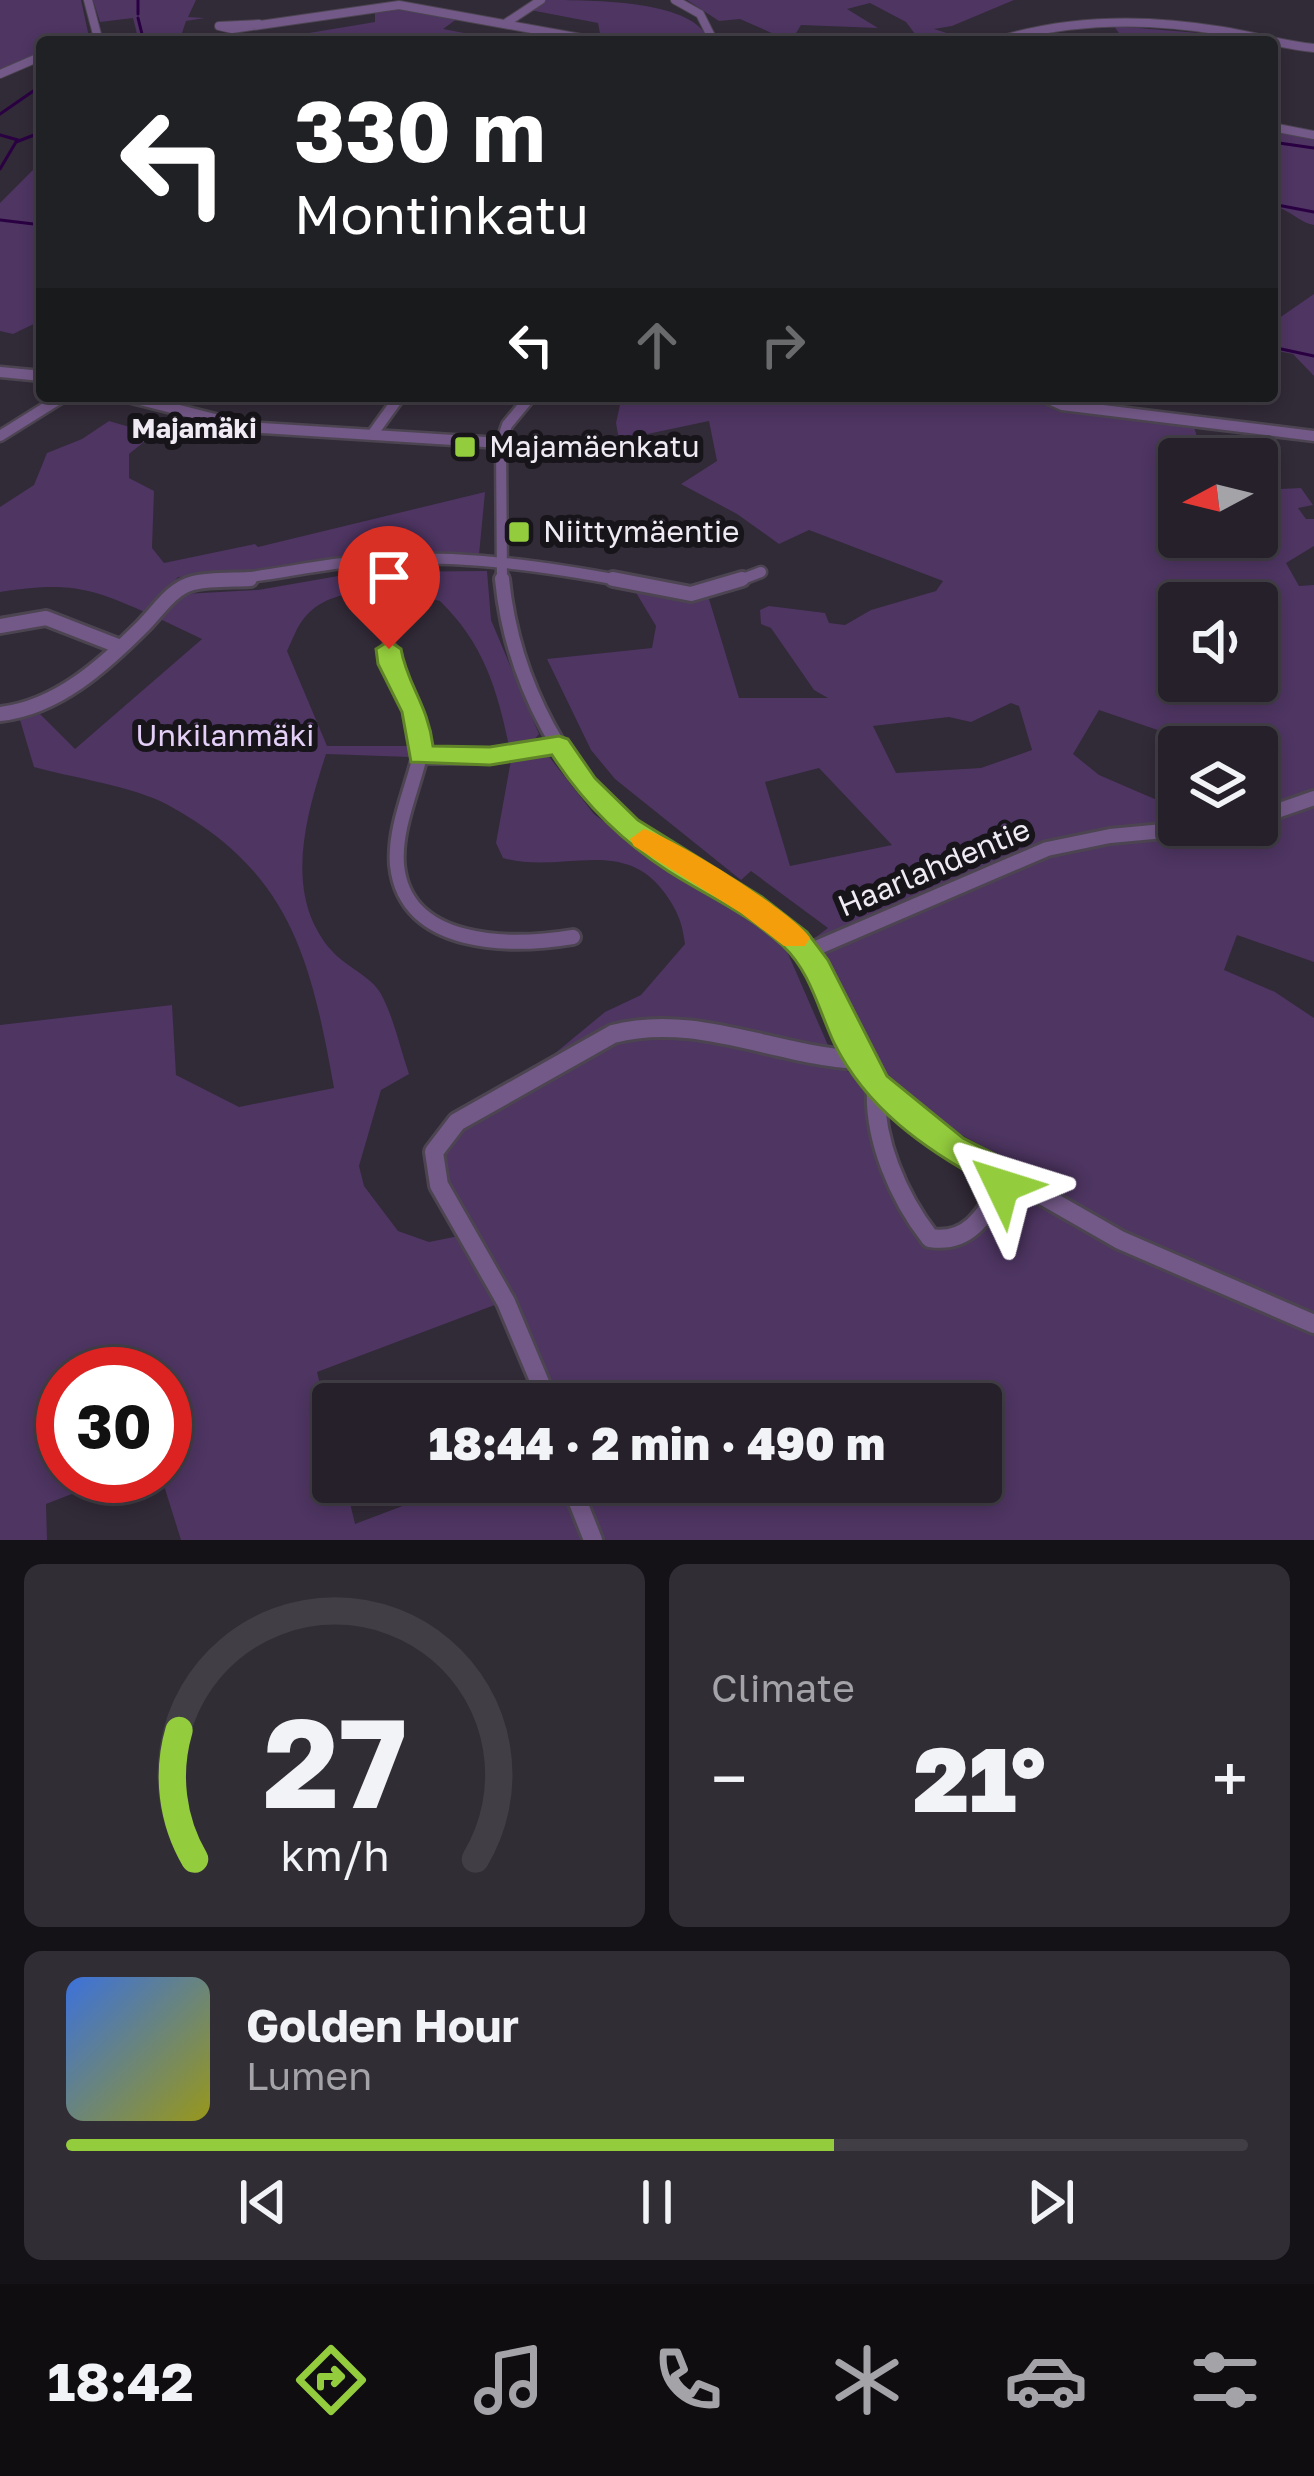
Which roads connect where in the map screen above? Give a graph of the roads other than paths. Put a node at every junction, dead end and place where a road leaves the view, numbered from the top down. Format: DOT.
graph roads {
  1 [pos="88,0"];
  2 [pos="541,0"];
  3 [pos="675,0"];
  4 [pos="506,23"];
  5 [pos="259,24"];
  6 [pos="94,36"];
  7 [pos="572,36"];
  8 [pos="711,36"];
  9 [pos="1018,36"];
  10 [pos="1250,36"];
  11 [pos="1278,41"];
  12 [pos="1314,48"];
  13 [pos="36,59"];
  14 [pos="0,74"];
  15 [pos="1278,128"];
  16 [pos="1314,135"];
  17 [pos="0,372"];
  18 [pos="36,375"];
  19 [pos="54,402"];
  20 [pos="147,402"];
  21 [pos="396,402"];
  22 [pos="526,402"];
  23 [pos="1055,402"];
  24 [pos="374,432"];
  25 [pos="0,436"];
  26 [pos="1314,436"];
  27 [pos="501,443"];
  28 [pos="503,560"];
  29 [pos="761,572"];
  30 [pos="0,626"];
  31 [pos="118,646"];
  32 [pos="389,649"];
  33 [pos="0,714"];
  34 [pos="559,745"];
  35 [pos="421,755"];
  36 [pos="1314,798"];
  37 [pos="1278,811"];
  38 [pos="1158,832"];
  39 [pos="573,937"];
  40 [pos="807,952"];
  41 [pos="859,1060"];
  42 [pos="876,1086"];
  43 [pos="1008,1178"];
  44 [pos="1314,1324"];
  45 [pos="540,1383"];
  46 [pos="578,1503"];
  47 [pos="592,1540"];
  1 -- 6 [label="street"];
  2 -- 4 [label="street"];
  3 -- 8 [label="street"];
  4 -- 5 [label="street"];
  4 -- 7 [label="street"];
  9 -- 10 [label="street"];
  11 -- 12 [label="street"];
  13 -- 14 [label="street"];
  15 -- 16 [label="street"];
  17 -- 18 [label="street"];
  19 -- 25 [label="street"];
  20 -- 24 [label="street"];
  21 -- 24 [label="street"];
  22 -- 27 [label="street"];
  23 -- 26 [label="street"];
  24 -- 27 [label="street"];
  27 -- 28 [label="street"];
  28 -- 29 [label="street"];
  28 -- 31 [label="street"];
  28 -- 34 [label="street"];
  30 -- 31 [label="street"];
  31 -- 33 [label="street"];
  32 -- 35 [label="street"];
  34 -- 35 [label="street"];
  34 -- 40 [label="street"];
  35 -- 39 [label="street"];
  36 -- 37 [label="street"];
  38 -- 40 [label="street, Haarlahdentie"];
  40 -- 41 [label="street"];
  41 -- 42 [label="street"];
  41 -- 45 [label="street"];
  42 -- 43 [label="street"];
  42 -- 43 [label="street"];
  43 -- 44 [label="street"];
  46 -- 47 [label="street"];
}
